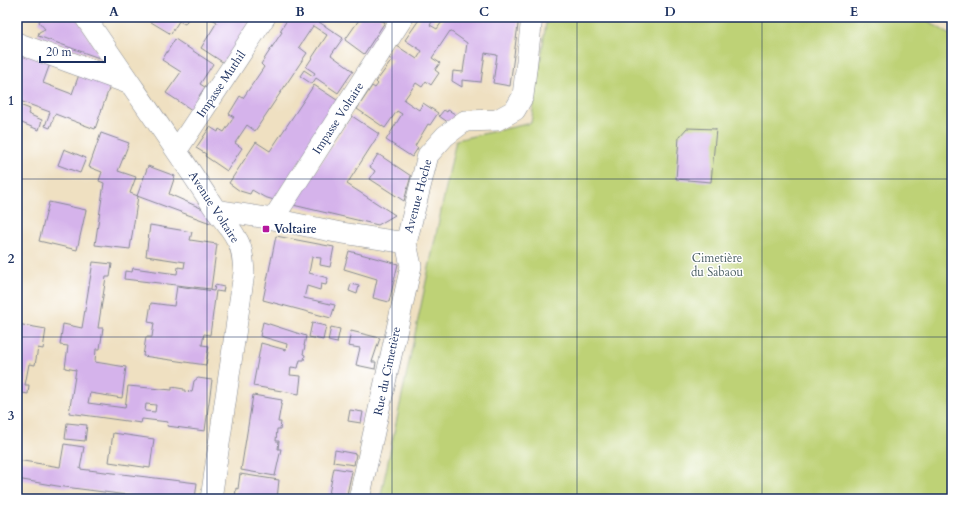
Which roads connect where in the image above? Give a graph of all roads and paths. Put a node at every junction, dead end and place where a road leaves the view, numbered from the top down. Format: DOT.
graph roads {
  1 [pos="85,17"];
  2 [pos="265,17"];
  3 [pos="403,17"];
  4 [pos="532,17"];
  5 [pos="17,44"];
  6 [pos="130,84"];
  7 [pos="177,150"];
  8 [pos="216,210"];
  9 [pos="273,219"];
  10 [pos="406,243"];
  11 [pos="211,499"];
  12 [pos="359,499"];
  1 -- 6 [label="street, Avenue Voltaire"];
  2 -- 7 [label="street, Impasse Muthil"];
  3 -- 9 [label="street, Impasse Voltaire"];
  4 -- 10 [label="street, Avenue Hoche"];
  5 -- 6 [label="street"];
  6 -- 7 [label="street, Avenue Voltaire"];
  7 -- 8 [label="street, Avenue Voltaire"];
  8 -- 9 [label="street, Avenue Hoche"];
  8 -- 11 [label="street, Avenue Voltaire"];
  9 -- 10 [label="street, Avenue Hoche"];
  10 -- 12 [label="street, Rue du Cimetière"];
}
